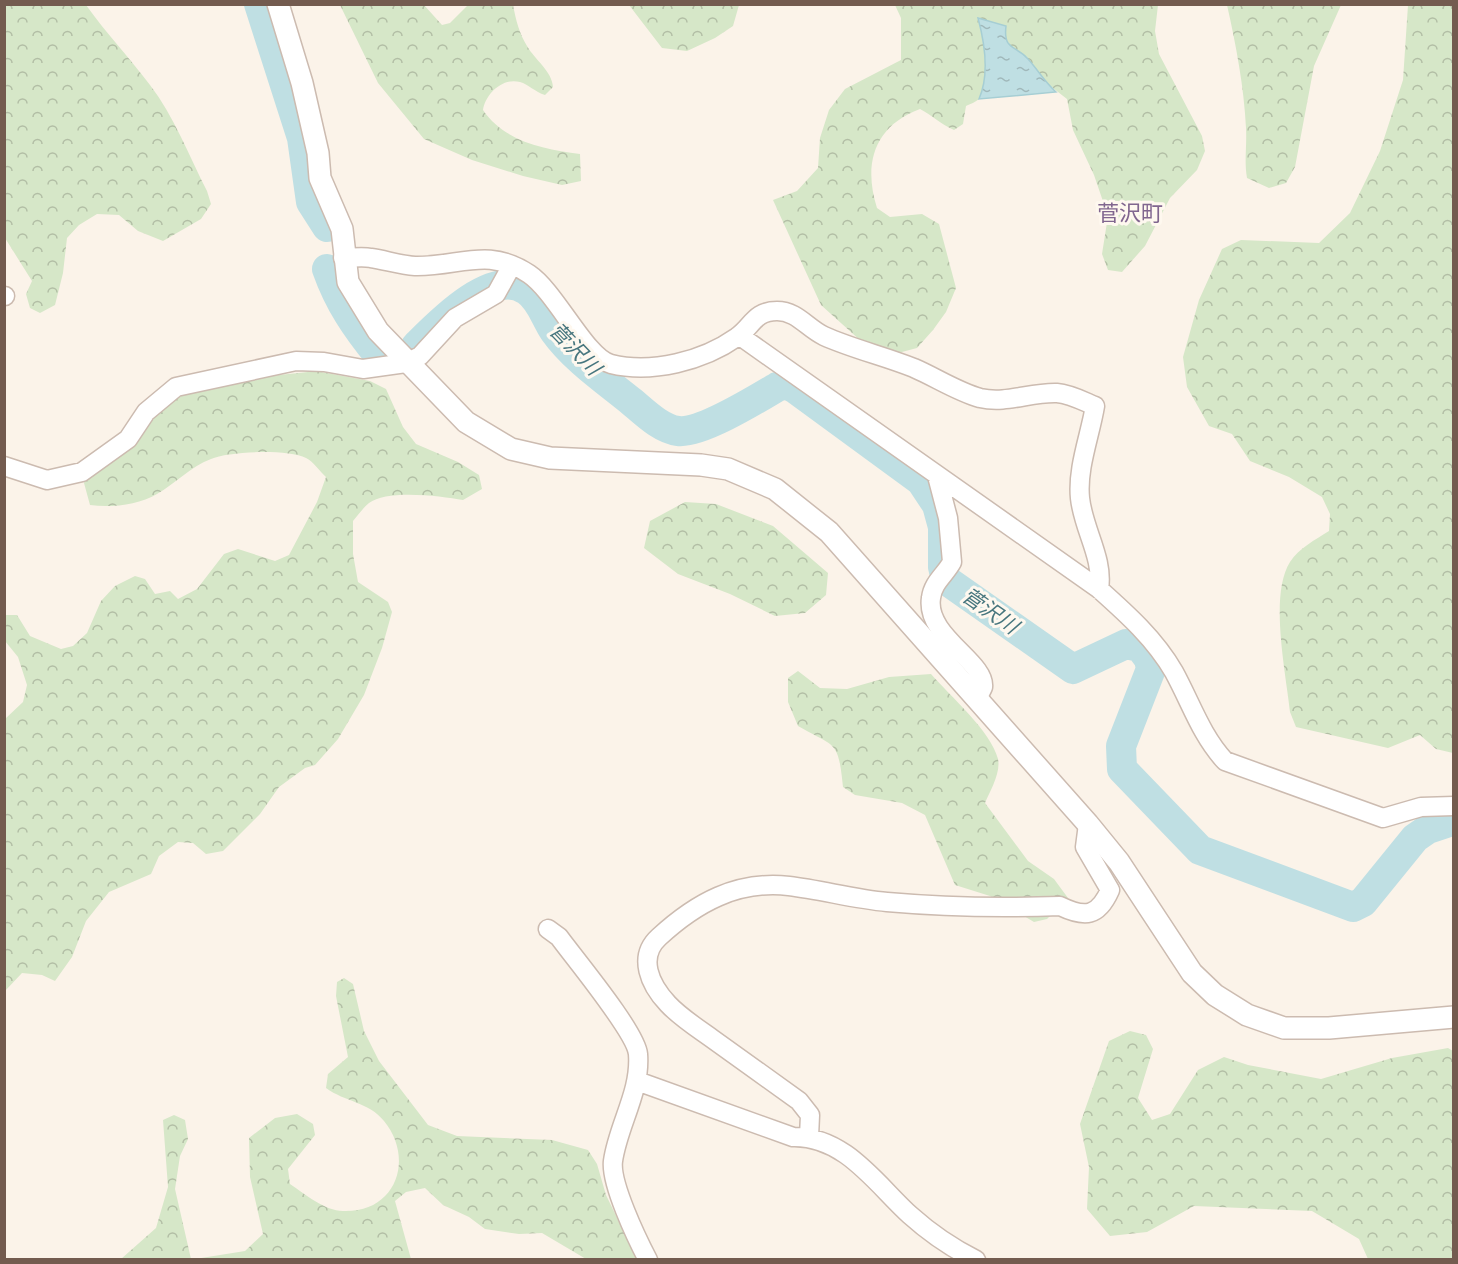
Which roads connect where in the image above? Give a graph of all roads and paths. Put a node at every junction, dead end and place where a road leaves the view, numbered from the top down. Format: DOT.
graph roads {
  1 [pos="278,4"];
  2 [pos="344,258"];
  3 [pos="509,271"];
  4 [pos="740,336"];
  5 [pos="406,363"];
  6 [pos="4,466"];
  7 [pos="937,476"];
  8 [pos="1099,589"];
  9 [pos="977,699"];
  10 [pos="1454,806"];
  11 [pos="1088,824"];
  12 [pos="548,929"];
  13 [pos="1454,1017"];
  14 [pos="637,1081"];
  15 [pos="809,1137"];
  16 [pos="648,1260"];
  17 [pos="976,1260"];
  1 -- 2 [label="street"];
  2 -- 3 [label="street"];
  2 -- 5 [label="street"];
  3 -- 4 [label="street"];
  3 -- 5 [label="street"];
  4 -- 7 [label="street"];
  4 -- 8 [label="street"];
  5 -- 6 [label="street"];
  5 -- 9 [label="street"];
  7 -- 8 [label="street"];
  7 -- 9 [label="street"];
  8 -- 10 [label="street"];
  9 -- 11 [label="street"];
  11 -- 13 [label="street"];
  11 -- 15 [label="street"];
  12 -- 14 [label="street"];
  14 -- 15 [label="street"];
  14 -- 16 [label="street"];
  15 -- 17 [label="street"];
}
